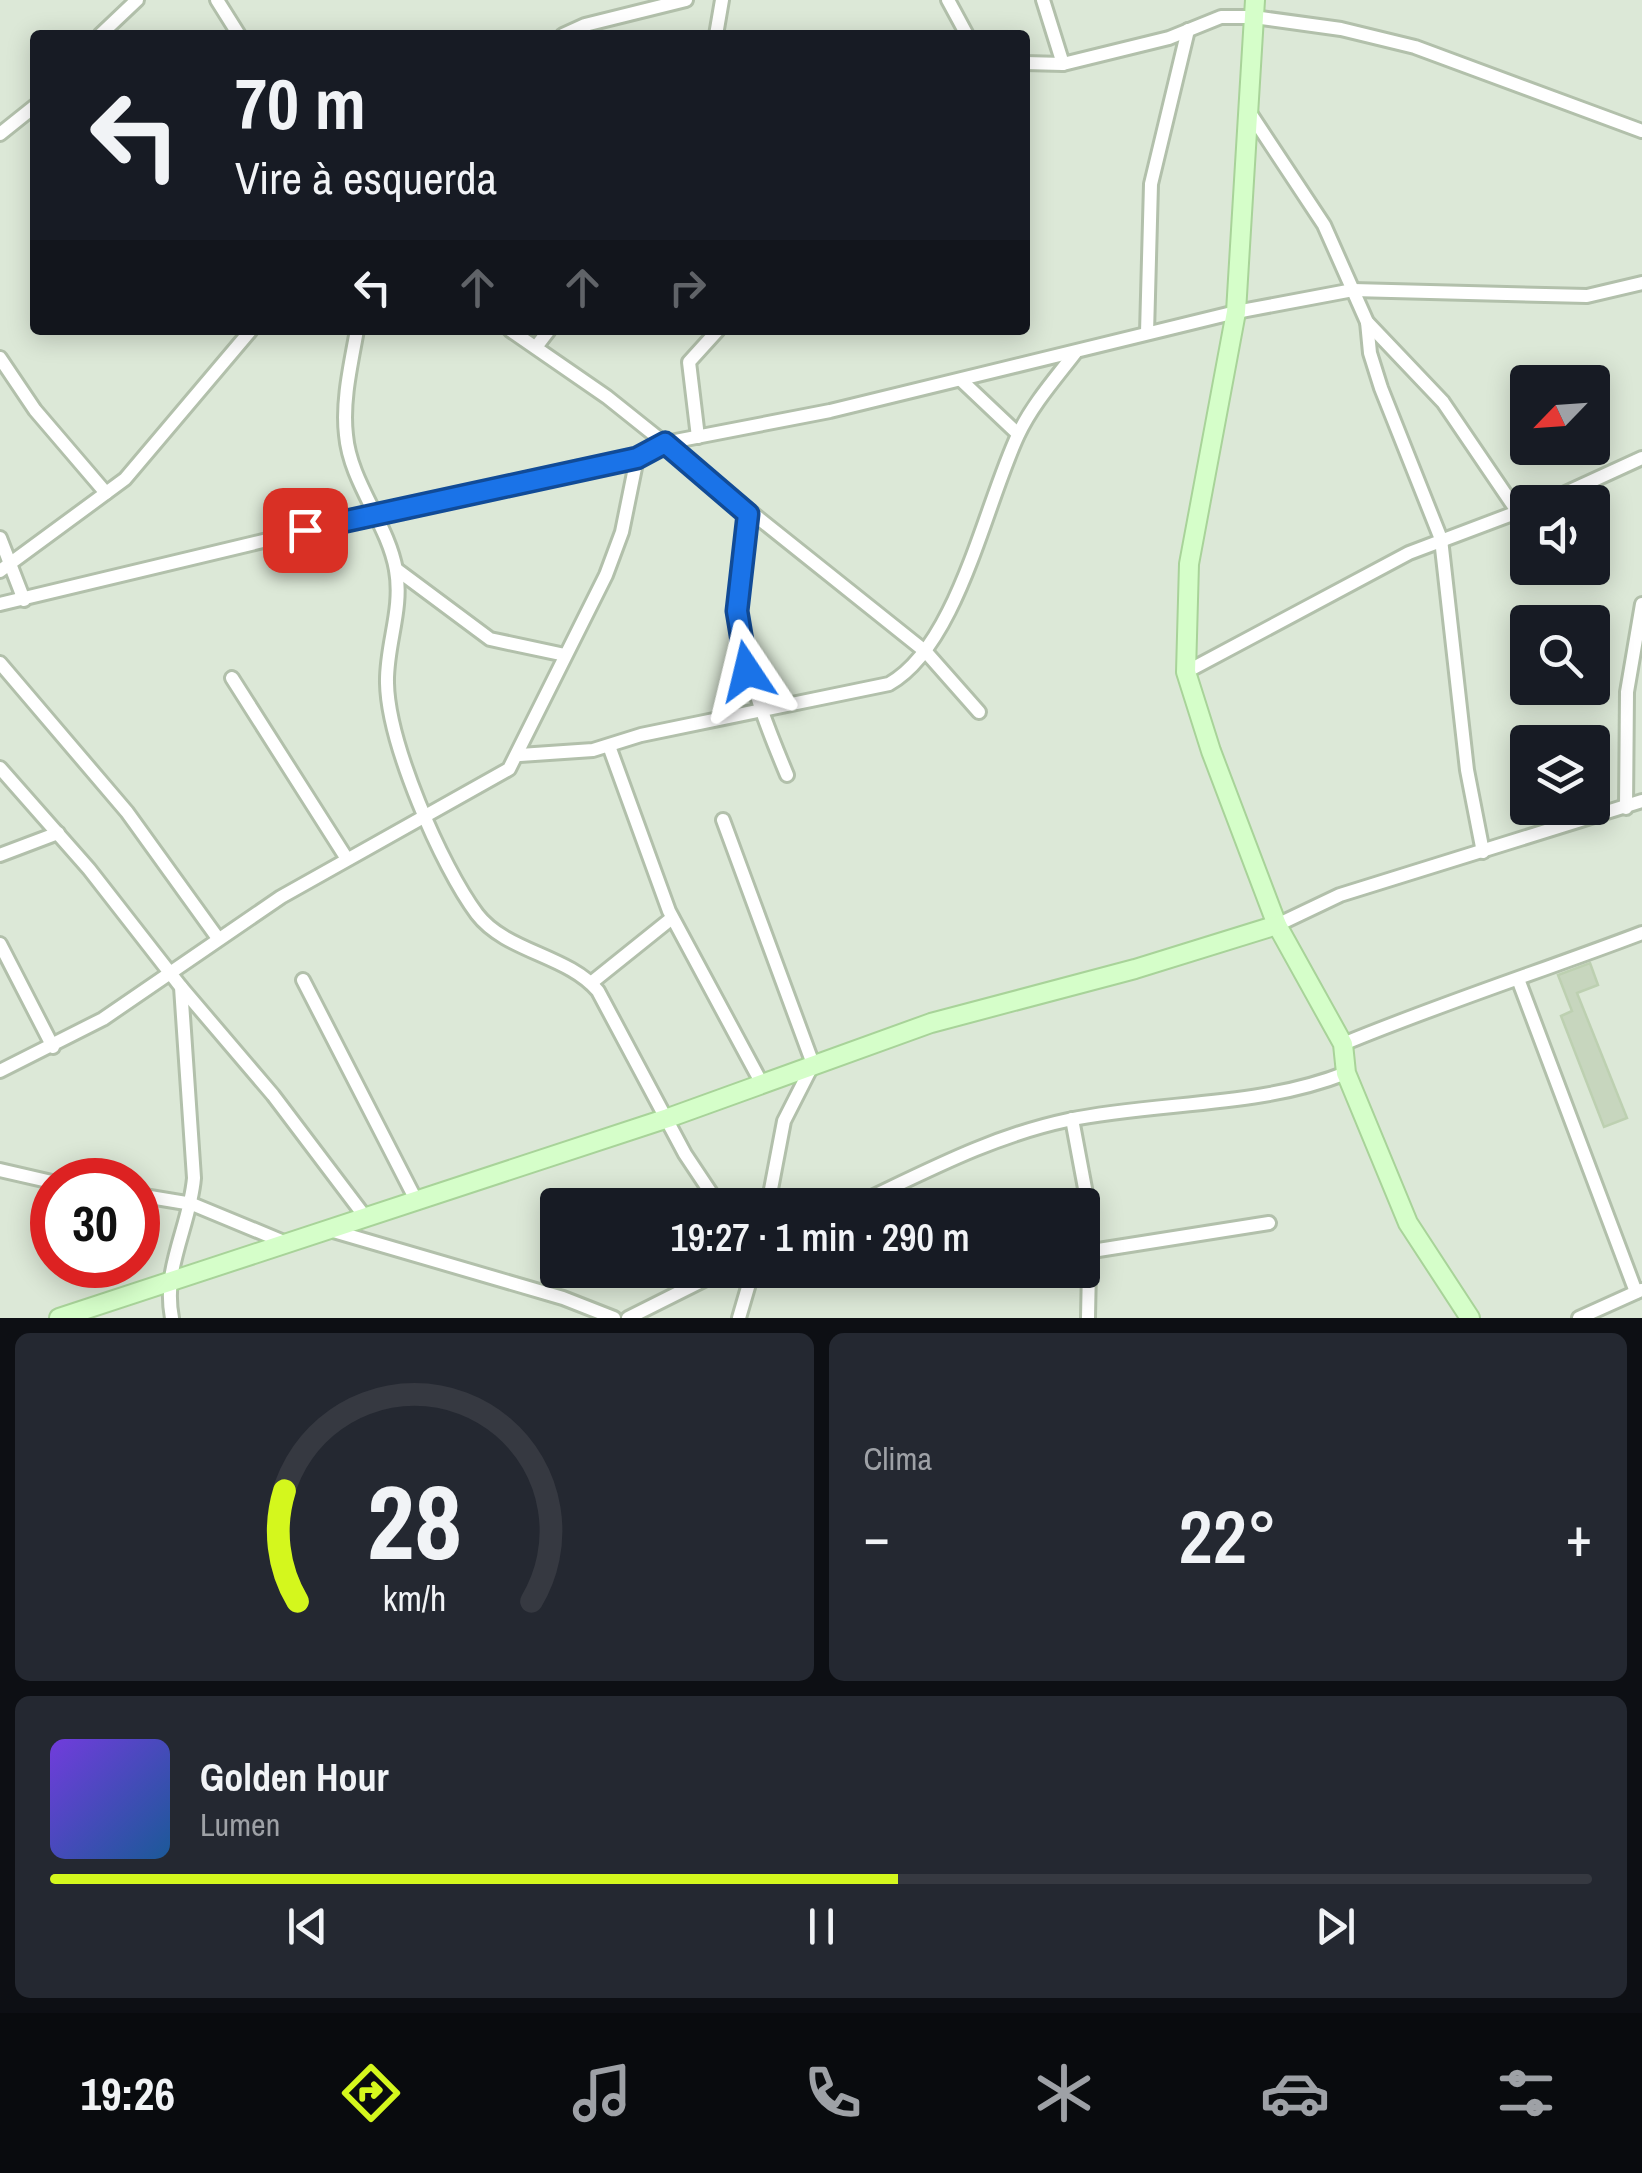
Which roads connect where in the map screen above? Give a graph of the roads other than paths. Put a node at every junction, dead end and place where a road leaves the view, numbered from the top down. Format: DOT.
graph roads {
  1 [pos="136,0"];
  2 [pos="218,0"];
  3 [pos="686,0"];
  4 [pos="722,0"];
  5 [pos="948,0"];
  6 [pos="1043,0"];
  7 [pos="1255,9"];
  8 [pos="105,30"];
  9 [pos="237,30"];
  10 [pos="574,30"];
  11 [pos="717,30"];
  12 [pos="964,30"];
  13 [pos="1188,30"];
  14 [pos="1030,63"];
  15 [pos="1063,64"];
  16 [pos="1250,113"];
  17 [pos="30,115"];
  18 [pos="1642,131"];
  19 [pos="0,134"];
  20 [pos="1642,283"];
  21 [pos="1353,290"];
  22 [pos="1236,312"];
  23 [pos="1367,322"];
  24 [pos="1147,332"];
  25 [pos="247,335"];
  26 [pos="356,335"];
  27 [pos="518,335"];
  28 [pos="545,335"];
  29 [pos="713,335"];
  30 [pos="536,347"];
  31 [pos="1075,352"];
  32 [pos="0,358"];
  33 [pos="962,381"];
  34 [pos="1018,434"];
  35 [pos="698,437"];
  36 [pos="665,443"];
  37 [pos="637,458"];
  38 [pos="1642,458"];
  39 [pos="1583,485"];
  40 [pos="106,493"];
  41 [pos="1510,494"];
  42 [pos="376,514"];
  43 [pos="748,514"];
  44 [pos="1510,514"];
  45 [pos="0,538"];
  46 [pos="1441,539"];
  47 [pos="5,567"];
  48 [pos="396,569"];
  49 [pos="24,600"];
  50 [pos="0,604"];
  51 [pos="1642,604"];
  52 [pos="926,652"];
  53 [pos="565,655"];
  54 [pos="0,663"];
  55 [pos="1186,672"];
  56 [pos="232,678"];
  57 [pos="760,710"];
  58 [pos="979,712"];
  59 [pos="609,746"];
  60 [pos="520,755"];
  61 [pos="0,768"];
  62 [pos="787,776"];
  63 [pos="1642,801"];
  64 [pos="1626,808"];
  65 [pos="426,815"];
  66 [pos="724,820"];
  67 [pos="58,832"];
  68 [pos="1483,852"];
  69 [pos="0,854"];
  70 [pos="348,858"];
  71 [pos="672,918"];
  72 [pos="1277,924"];
  73 [pos="1642,933"];
  74 [pos="217,937"];
  75 [pos="0,944"];
  76 [pos="172,974"];
  77 [pos="303,980"];
  78 [pos="1518,980"];
  79 [pos="591,984"];
  80 [pos="181,987"];
  81 [pos="1342,1044"];
  82 [pos="54,1046"];
  83 [pos="813,1064"];
  84 [pos="0,1072"];
  85 [pos="1346,1072"];
  86 [pos="760,1082"];
  87 [pos="668,1118"];
  88 [pos="1072,1119"];
  89 [pos="0,1170"];
  90 [pos="30,1177"];
  91 [pos="709,1188"];
  92 [pos="771,1188"];
  93 [pos="892,1188"];
  94 [pos="1085,1188"];
  95 [pos="160,1199"];
  96 [pos="417,1202"];
  97 [pos="192,1204"];
  98 [pos="366,1218"];
  99 [pos="1269,1223"];
  100 [pos="330,1230"];
  101 [pos="284,1242"];
  102 [pos="1100,1250"];
  103 [pos="170,1280"];
  104 [pos="688,1288"];
  105 [pos="748,1288"];
  106 [pos="1090,1288"];
  107 [pos="1639,1291"];
  108 [pos="59,1318"];
  109 [pos="172,1318"];
  110 [pos="614,1318"];
  111 [pos="628,1318"];
  112 [pos="739,1318"];
  113 [pos="1088,1318"];
  114 [pos="1470,1318"];
  115 [pos="1579,1318"];
  1 -- 8 [label="street"];
  2 -- 9 [label="street"];
  3 -- 10 [label="street"];
  4 -- 11 [label="street"];
  5 -- 12 [label="street"];
  6 -- 15 [label="street"];
  7 -- 13 [label="street"];
  7 -- 16 [label="street"];
  7 -- 18 [label="street"];
  13 -- 15 [label="street"];
  13 -- 24 [label="street"];
  14 -- 15 [label="street"];
  16 -- 21 [label="street"];
  16 -- 22 [label="street"];
  17 -- 19 [label="street"];
  20 -- 21 [label="street"];
  21 -- 22 [label="street"];
  21 -- 23 [label="street"];
  22 -- 24 [label="street"];
  22 -- 55 [label="street"];
  23 -- 41 [label="street"];
  23 -- 46 [label="street"];
  24 -- 31 [label="street"];
  25 -- 40 [label="street"];
  26 -- 42 [label="street"];
  27 -- 30 [label="street"];
  28 -- 30 [label="street"];
  29 -- 35 [label="street"];
  30 -- 36 [label="street"];
  31 -- 33 [label="street"];
  31 -- 34 [label="street"];
  32 -- 40 [label="street"];
  33 -- 34 [label="street"];
  33 -- 35 [label="street"];
  34 -- 52 [label="street"];
  35 -- 36 [label="street"];
  36 -- 37 [label="street"];
  36 -- 43 [label="street"];
  37 -- 42 [label="street"];
  37 -- 53 [label="street"];
  38 -- 39 [label="street"];
  40 -- 47 [label="street"];
  42 -- 48 [label="street"];
  42 -- 49 [label="street"];
  43 -- 52 [label="street"];
  43 -- 57 [label="street"];
  44 -- 46 [label="street"];
  45 -- 47 [label="street"];
  46 -- 55 [label="street"];
  46 -- 68 [label="street"];
  47 -- 49 [label="street"];
  48 -- 53 [label="street"];
  48 -- 65 [label="street"];
  49 -- 50 [label="street"];
  51 -- 64 [label="street"];
  52 -- 57 [label="street"];
  52 -- 58 [label="street"];
  53 -- 60 [label="street"];
  54 -- 74 [label="street"];
  55 -- 72 [label="street"];
  56 -- 70 [label="street"];
  57 -- 59 [label="street"];
  57 -- 62 [label="street"];
  59 -- 60 [label="street"];
  59 -- 71 [label="street"];
  60 -- 65 [label="street"];
  61 -- 67 [label="street"];
  63 -- 64 [label="street"];
  64 -- 68 [label="street"];
  65 -- 70 [label="street"];
  65 -- 79 [label="street"];
  66 -- 83 [label="street"];
  67 -- 69 [label="street"];
  67 -- 76 [label="street"];
  68 -- 72 [label="street"];
  70 -- 74 [label="street"];
  71 -- 79 [label="street"];
  71 -- 86 [label="street"];
  72 -- 81 [label="street"];
  72 -- 83 [label="street"];
  73 -- 78 [label="street"];
  74 -- 76 [label="street"];
  75 -- 82 [label="street"];
  76 -- 80 [label="street"];
  76 -- 82 [label="street"];
  77 -- 96 [label="street"];
  78 -- 81 [label="street"];
  78 -- 107 [label="street"];
  79 -- 87 [label="street"];
  80 -- 97 [label="street"];
  80 -- 98 [label="street"];
  81 -- 85 [label="street"];
  82 -- 84 [label="street"];
  83 -- 86 [label="street"];
  83 -- 92 [label="street"];
  85 -- 88 [label="street"];
  85 -- 114 [label="street"];
  86 -- 87 [label="street"];
  87 -- 91 [label="street"];
  87 -- 96 [label="street"];
  88 -- 93 [label="street"];
  88 -- 94 [label="street"];
  89 -- 90 [label="street"];
  95 -- 97 [label="street"];
  96 -- 98 [label="street"];
  97 -- 101 [label="street"];
  97 -- 103 [label="street"];
  98 -- 100 [label="street"];
  99 -- 102 [label="street"];
  100 -- 101 [label="street"];
  100 -- 110 [label="street"];
  101 -- 103 [label="street"];
  103 -- 108 [label="street"];
  103 -- 109 [label="street"];
  104 -- 111 [label="street"];
  105 -- 112 [label="street"];
  106 -- 113 [label="street"];
  107 -- 115 [label="street"];
}
